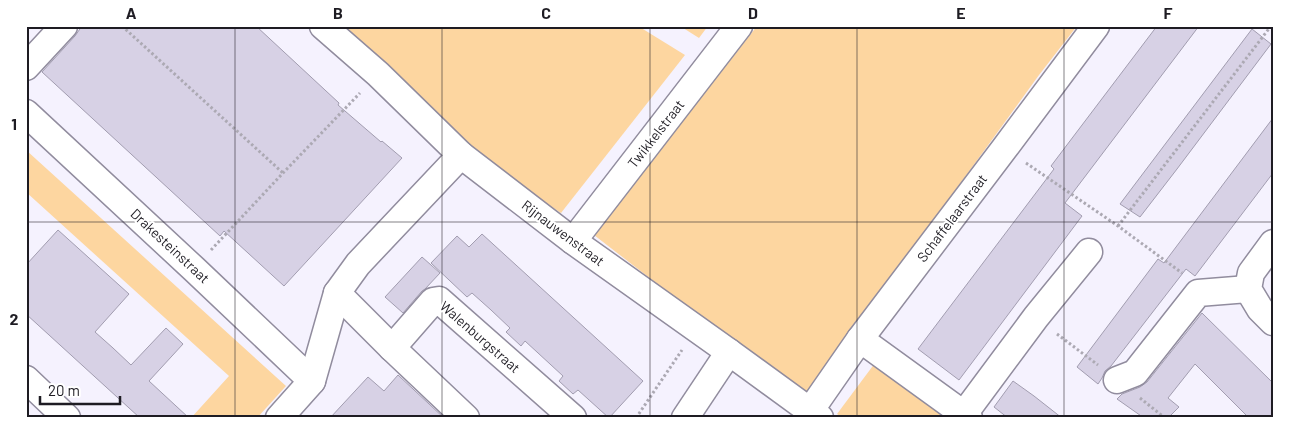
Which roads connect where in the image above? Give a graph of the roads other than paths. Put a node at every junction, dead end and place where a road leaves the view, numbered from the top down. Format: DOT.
graph roads {
  1 [pos="64,26"];
  2 [pos="323,26"];
  3 [pos="739,26"];
  4 [pos="1096,26"];
  5 [pos="26,67"];
  6 [pos="26,113"];
  7 [pos="461,155"];
  8 [pos="573,241"];
  9 [pos="1273,243"];
  10 [pos="1089,252"];
  11 [pos="1248,289"];
  12 [pos="337,293"];
  13 [pos="1273,322"];
  14 [pos="860,339"];
  15 [pos="392,348"];
  16 [pos="729,352"];
  17 [pos="26,379"];
  18 [pos="1117,380"];
  19 [pos="312,381"];
  20 [pos="815,414"];
  21 [pos="967,416"];
  22 [pos="67,418"];
  23 [pos="279,418"];
  24 [pos="466,418"];
  25 [pos="573,418"];
  26 [pos="685,418"];
  1 -- 5 [label="street"];
  2 -- 7 [label="street, Rijnauwenstraat"];
  3 -- 8 [label="street, Twikkelstraat"];
  4 -- 14 [label="street, Schaffelaarstraat"];
  6 -- 19 [label="street, Drakesteinstraat"];
  7 -- 8 [label="street, Rijnauwenstraat"];
  7 -- 12 [label="street"];
  8 -- 16 [label="street, Rijnauwenstraat"];
  9 -- 11 [label="street"];
  10 -- 21 [label="street"];
  11 -- 13 [label="street"];
  11 -- 18 [label="street"];
  12 -- 15 [label="street"];
  12 -- 19 [label="street"];
  14 -- 20 [label="street, Schaffelaarstraat"];
  14 -- 21 [label="street"];
  15 -- 24 [label="street"];
  15 -- 25 [label="street, Walenburgstraat"];
  16 -- 20 [label="street, Rijnauwenstraat"];
  16 -- 26 [label="street"];
  17 -- 22 [label="street"];
  19 -- 23 [label="street"];
}
